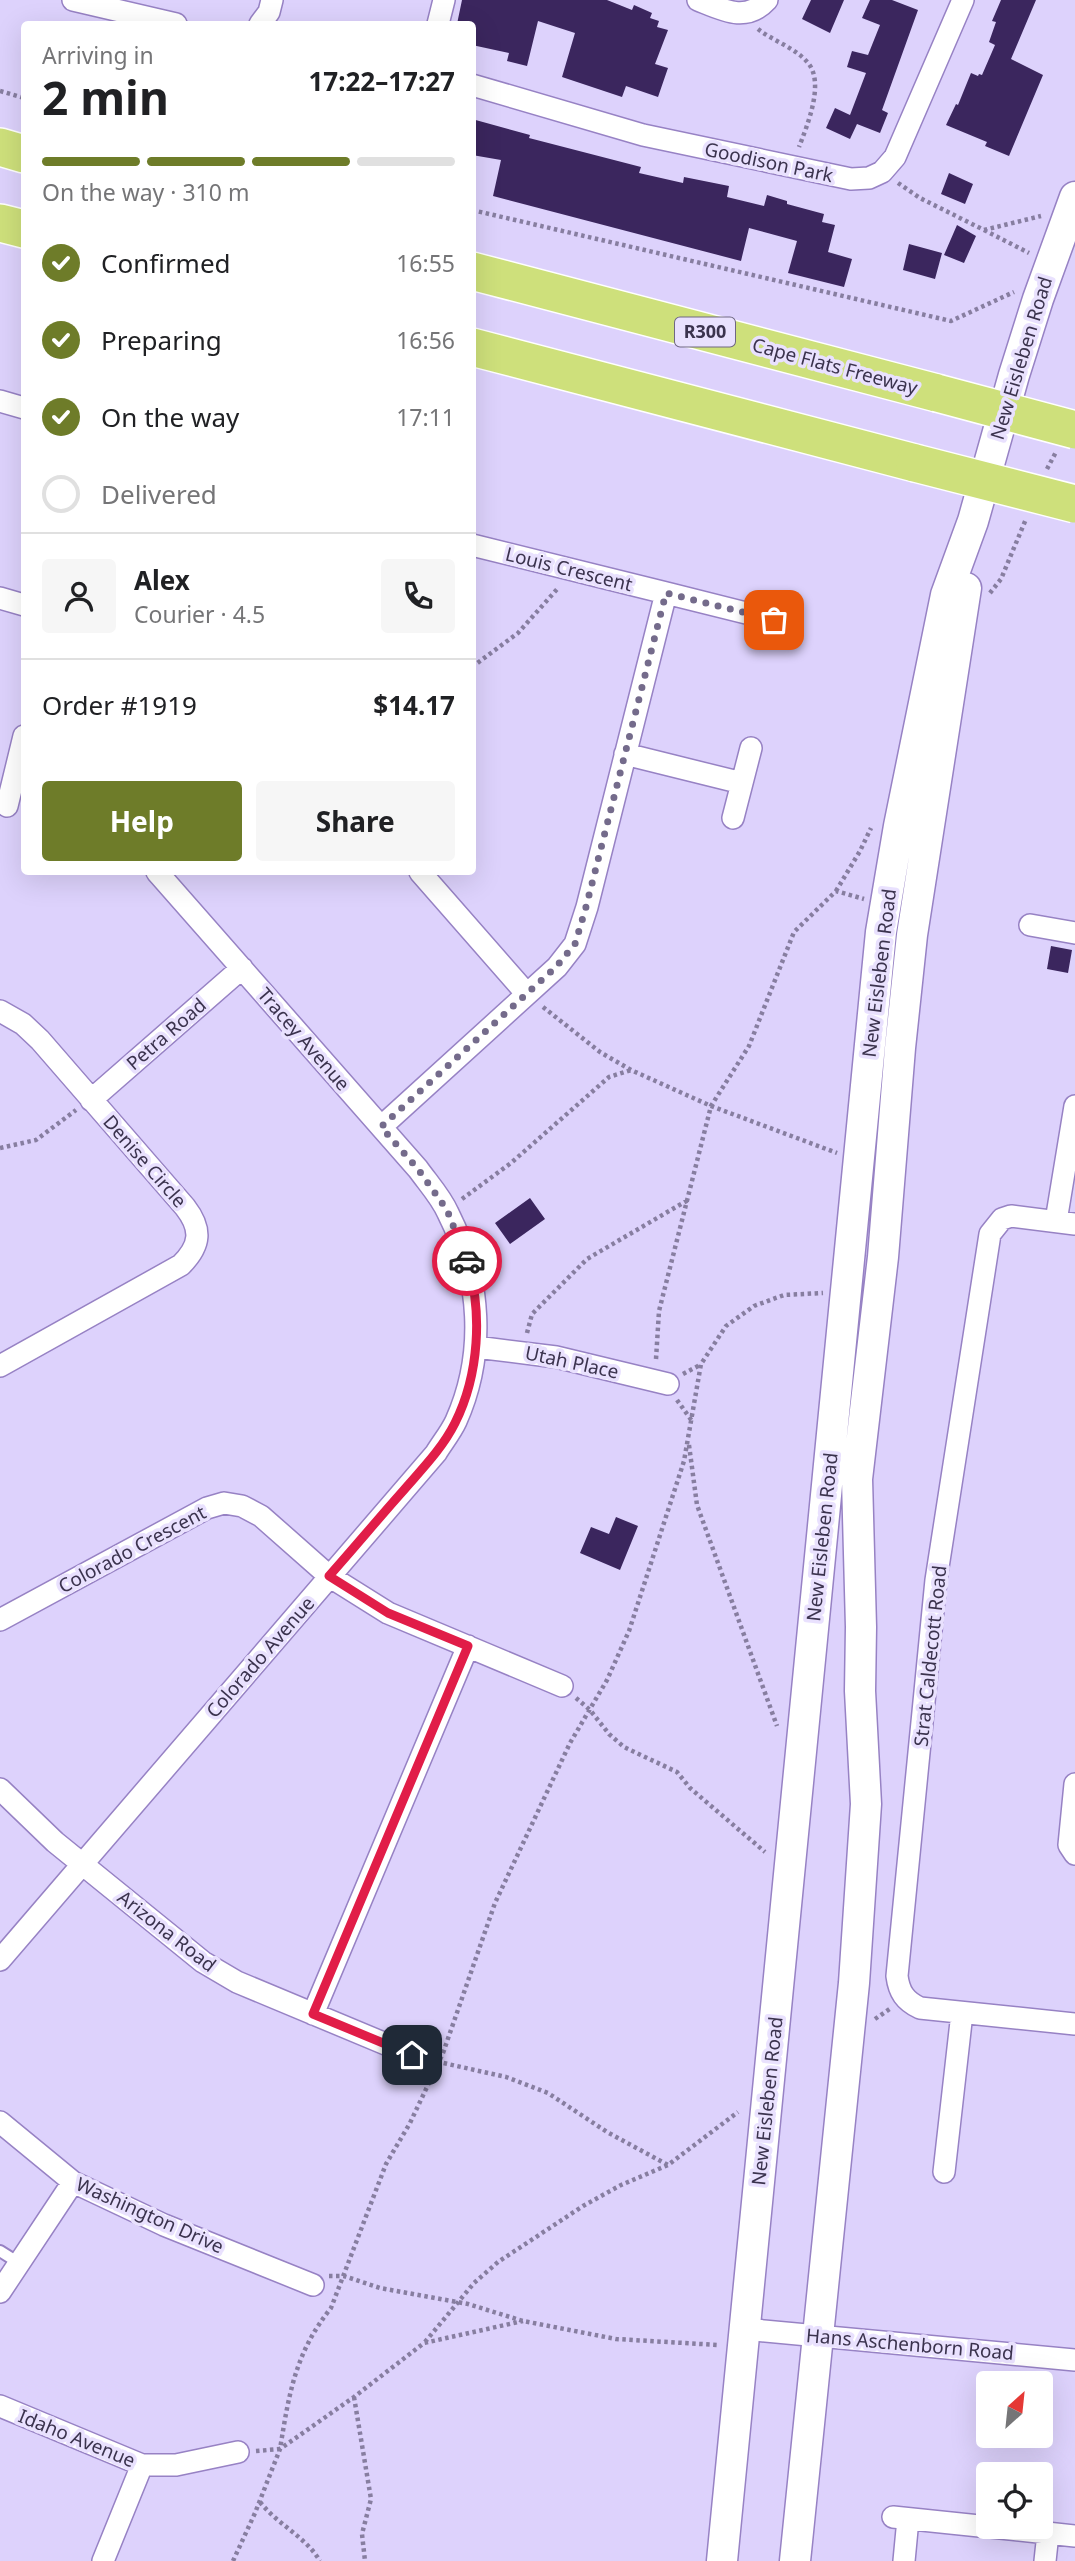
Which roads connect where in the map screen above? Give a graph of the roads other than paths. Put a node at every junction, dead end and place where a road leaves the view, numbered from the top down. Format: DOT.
graph roads {
  1 [pos="73,0"];
  2 [pos="272,0"];
  3 [pos="444,0"];
  4 [pos="698,0"];
  5 [pos="767,0"];
  6 [pos="963,0"];
  7 [pos="99,3"];
  8 [pos="165,21"];
  9 [pos="262,21"];
  10 [pos="439,21"];
  11 [pos="476,86"];
  12 [pos="0,147"];
  13 [pos="21,153"];
  14 [pos="1075,197"];
  15 [pos="0,223"];
  16 [pos="21,228"];
  17 [pos="476,272"];
  18 [pos="476,348"];
  19 [pos="0,401"];
  20 [pos="21,407"];
  21 [pos="1075,430"];
  22 [pos="1075,504"];
  23 [pos="973,521"];
  24 [pos="476,546"];
  25 [pos="666,593"];
  26 [pos="0,598"];
  27 [pos="21,603"];
  28 [pos="774,620"];
  29 [pos="751,748"];
  30 [pos="21,752"];
  31 [pos="625,754"];
  32 [pos="742,783"];
  33 [pos="11,807"];
  34 [pos="733,818"];
  35 [pos="160,875"];
  36 [pos="423,875"];
  37 [pos="1030,925"];
  38 [pos="1075,933"];
  39 [pos="242,968"];
  40 [pos="526,993"];
  41 [pos="0,1011"];
  42 [pos="91,1100"];
  43 [pos="1075,1106"];
  44 [pos="381,1127"];
  45 [pos="447,1210"];
  46 [pos="1066,1222"];
  47 [pos="476,1346"];
  48 [pos="0,1366"];
  49 [pos="661,1383"];
  50 [pos="329,1576"];
  51 [pos="0,1620"];
  52 [pos="468,1646"];
  53 [pos="562,1686"];
  54 [pos="1075,1784"];
  55 [pos="0,1789"];
  56 [pos="1075,1854"];
  57 [pos="83,1863"];
  58 [pos="0,1960"];
  59 [pos="961,2013"];
  60 [pos="313,2014"];
  61 [pos="1075,2024"];
  62 [pos="412,2055"];
  63 [pos="0,2122"];
  64 [pos="944,2172"];
  65 [pos="73,2182"];
  66 [pos="0,2251"];
  67 [pos="19,2263"];
  68 [pos="313,2286"];
  69 [pos="0,2292"];
  70 [pos="818,2335"];
  71 [pos="734,2337"];
  72 [pos="1075,2360"];
  73 [pos="0,2406"];
  74 [pos="238,2452"];
  75 [pos="142,2465"];
  76 [pos="976,2526"];
  77 [pos="1053,2534"];
  78 [pos="1075,2536"];
  79 [pos="1047,2539"];
  80 [pos="103,2561"];
  81 [pos="722,2561"];
  82 [pos="795,2561"];
  83 [pos="904,2561"];
  84 [pos="1045,2561"];
  1 -- 7 [label="street"];
  2 -- 9 [label="street"];
  3 -- 10 [label="street"];
  4 -- 5 [label="street"];
  6 -- 11 [label="street, Goodison Park"];
  7 -- 8 [label="street"];
  12 -- 13 [label="highway"];
  14 -- 23 [label="main road, New Eisleben Road"];
  15 -- 16 [label="highway"];
  17 -- 21 [label="highway, Cape Flats Freeway / R300, bridge"];
  18 -- 22 [label="highway, bridge"];
  19 -- 20 [label="street"];
  23 -- 70 [label="main road, New Eisleben Road"];
  23 -- 71 [label="main road, New Eisleben Road"];
  24 -- 25 [label="street, Louis Crescent"];
  25 -- 28 [label="street, Louis Crescent"];
  25 -- 31 [label="street"];
  26 -- 27 [label="street"];
  29 -- 32 [label="street"];
  30 -- 33 [label="street"];
  31 -- 32 [label="street"];
  31 -- 40 [label="street"];
  32 -- 34 [label="street"];
  35 -- 39 [label="street, Tracey Avenue"];
  36 -- 40 [label="street"];
  37 -- 38 [label="street"];
  39 -- 42 [label="street, Petra Road"];
  39 -- 44 [label="street, Tracey Avenue"];
  40 -- 44 [label="street"];
  41 -- 42 [label="street, Denise Circle"];
  42 -- 48 [label="street, Denise Circle"];
  43 -- 46 [label="street"];
  44 -- 45 [label="street, Tracey Avenue"];
  45 -- 47 [label="street, Colorado Avenue"];
  46 -- 59 [label="street, Strat Caldecott Road"];
  47 -- 49 [label="street, Utah Place"];
  47 -- 50 [label="street, Colorado Avenue"];
  50 -- 51 [label="street, Colorado Crescent"];
  50 -- 52 [label="street, Colorado Crescent"];
  50 -- 57 [label="street, Colorado Avenue"];
  52 -- 53 [label="street, Colorado Crescent"];
  52 -- 60 [label="street"];
  54 -- 56 [label="street"];
  55 -- 57 [label="street"];
  57 -- 58 [label="street, Colorado Avenue"];
  57 -- 60 [label="street, Arizona Road"];
  59 -- 61 [label="street, Strat Caldecott Road"];
  59 -- 64 [label="street"];
  60 -- 62 [label="street, Arizona Road"];
  63 -- 65 [label="street, Washington Drive"];
  65 -- 67 [label="street"];
  65 -- 68 [label="street, Washington Drive"];
  66 -- 67 [label="lane"];
  67 -- 69 [label="street"];
  70 -- 71 [label="street, Hans Aschenborn Road"];
  70 -- 72 [label="street, Hans Aschenborn Road"];
  70 -- 82 [label="main road, New Eisleben Road"];
  71 -- 81 [label="main road, New Eisleben Road"];
  73 -- 75 [label="street, Idaho Avenue"];
  74 -- 75 [label="street, Idaho Avenue"];
  75 -- 80 [label="street"];
  76 -- 83 [label="street"];
  77 -- 78 [label="street"];
  79 -- 84 [label="street"];
}
